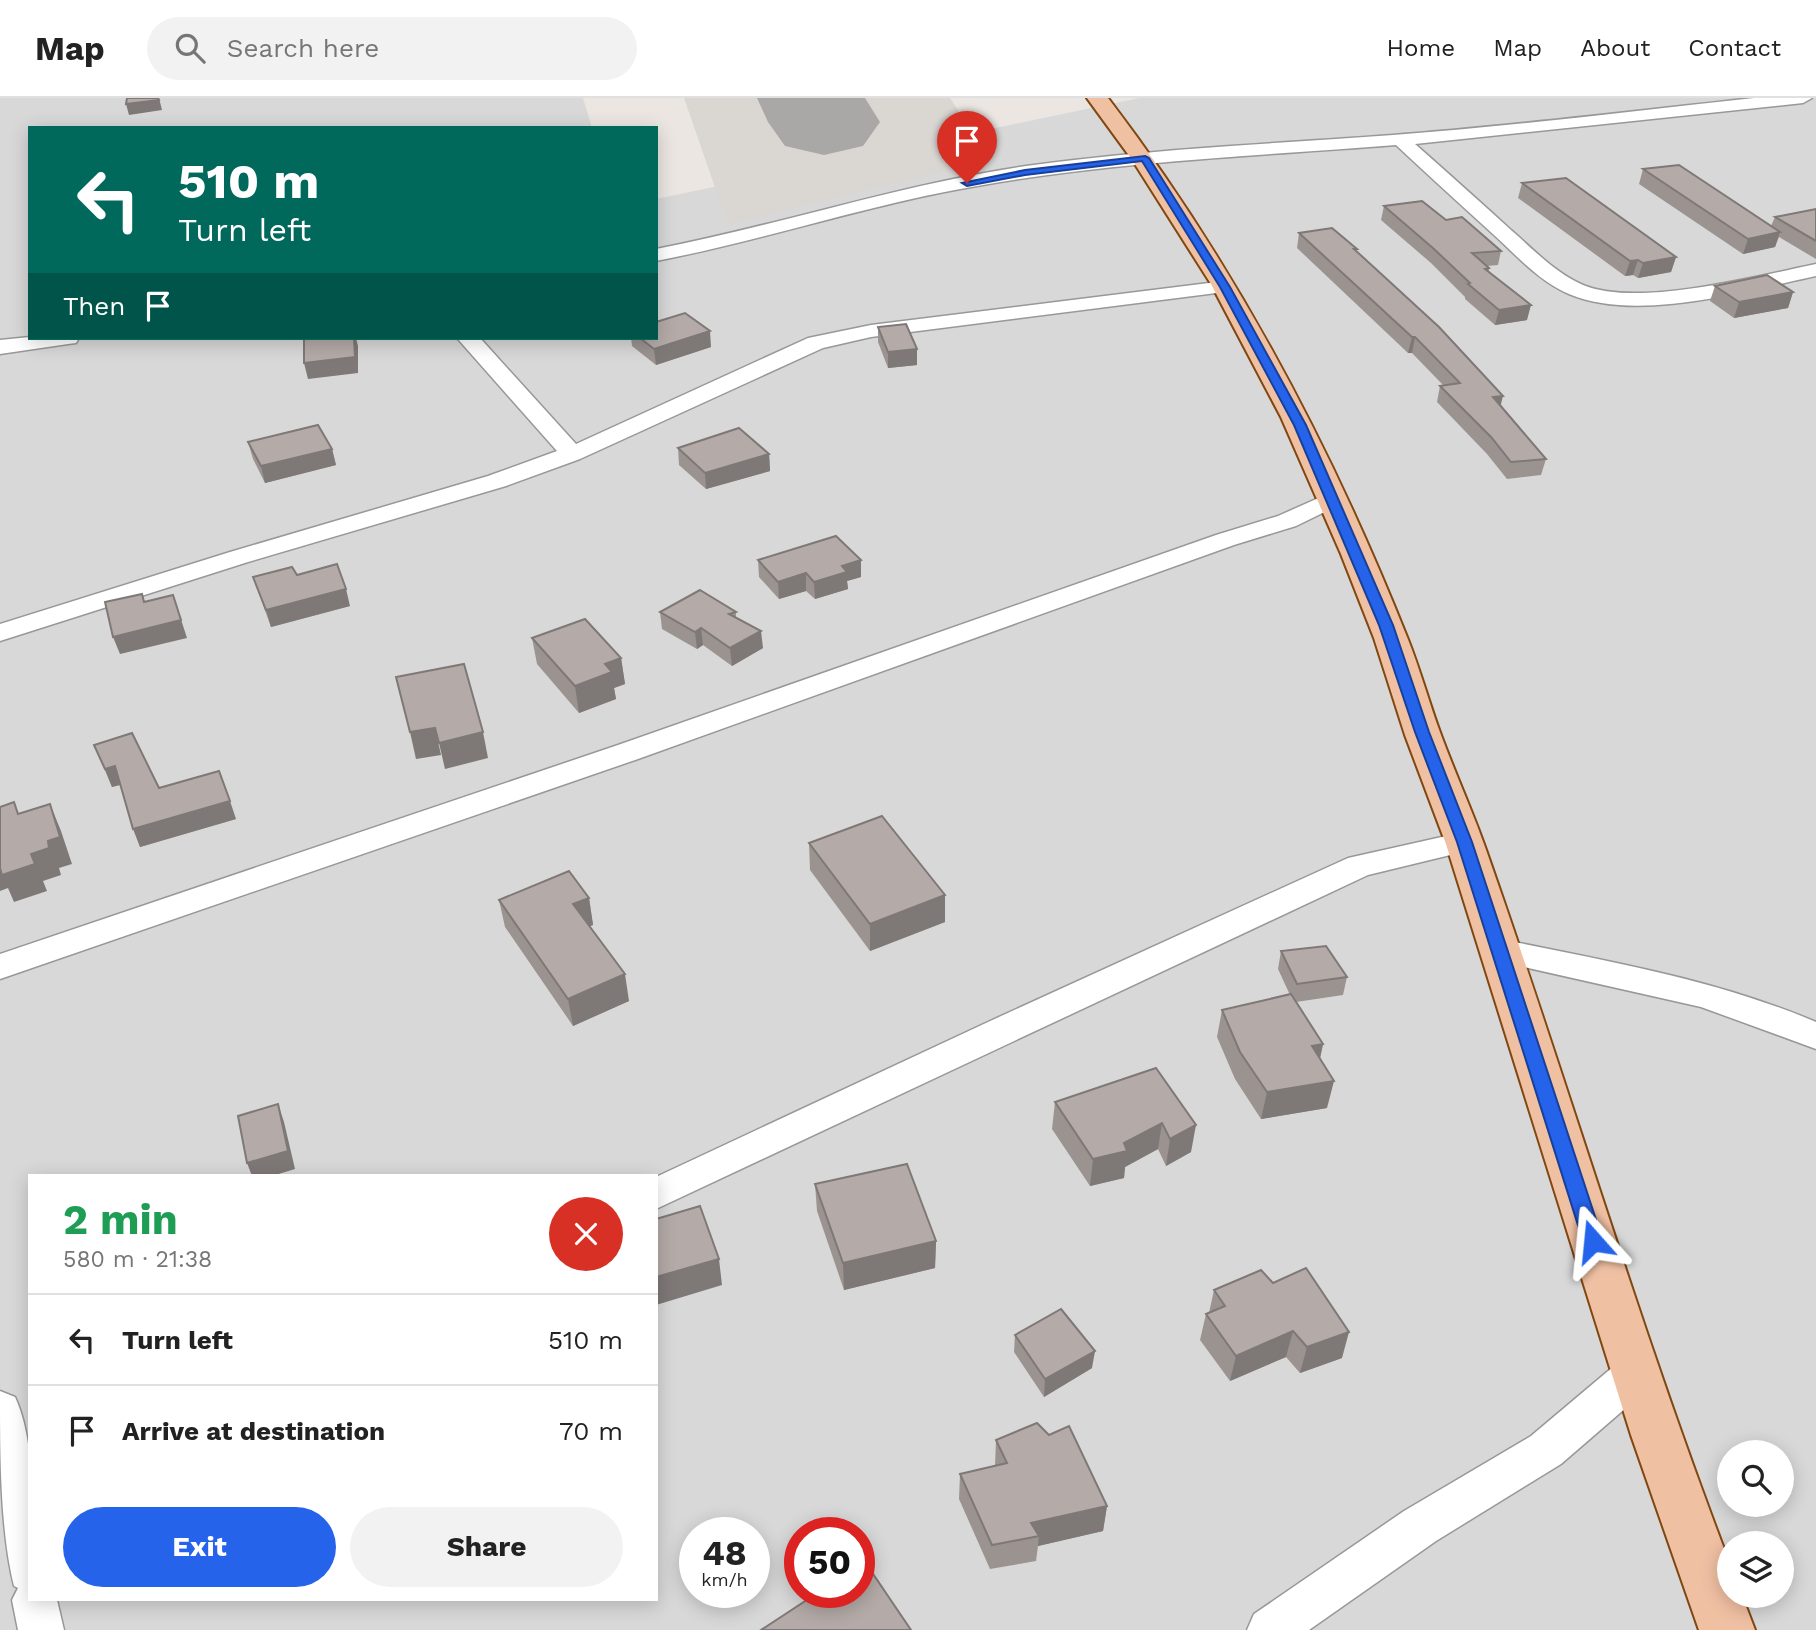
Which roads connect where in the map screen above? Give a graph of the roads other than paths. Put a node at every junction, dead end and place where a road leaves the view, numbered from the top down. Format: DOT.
graph roads {
  1 [pos="1097,98"];
  2 [pos="1803,98"];
  3 [pos="1400,140"];
  4 [pos="1145,158"];
  5 [pos="658,255"];
  6 [pos="1810,275"];
  7 [pos="1225,287"];
  8 [pos="53,340"];
  9 [pos="470,340"];
  10 [pos="0,347"];
  11 [pos="572,454"];
  12 [pos="1332,499"];
  13 [pos="0,633"];
  14 [pos="1464,842"];
  15 [pos="1500,951"];
  16 [pos="0,967"];
  17 [pos="1816,1036"];
  18 [pos="658,1193"];
  19 [pos="1635,1374"];
  20 [pos="0,1410"];
  21 [pos="16,1507"];
  22 [pos="28,1562"];
  23 [pos="35,1601"];
  24 [pos="41,1630"];
  25 [pos="1270,1630"];
  26 [pos="1727,1630"];
  1 -- 4 [label="main road"];
  2 -- 3 [label="street"];
  3 -- 4 [label="street"];
  3 -- 6 [label="street"];
  4 -- 5 [label="street"];
  4 -- 7 [label="main road"];
  7 -- 11 [label="street"];
  7 -- 12 [label="main road"];
  8 -- 10 [label="street"];
  9 -- 11 [label="street"];
  11 -- 13 [label="street"];
  12 -- 14 [label="main road"];
  12 -- 16 [label="street"];
  14 -- 15 [label="main road"];
  14 -- 18 [label="street"];
  15 -- 17 [label="street"];
  15 -- 19 [label="main road"];
  19 -- 25 [label="street"];
  19 -- 26 [label="main road"];
  20 -- 21 [label="street"];
  21 -- 22 [label="street"];
  23 -- 24 [label="street"];
}
